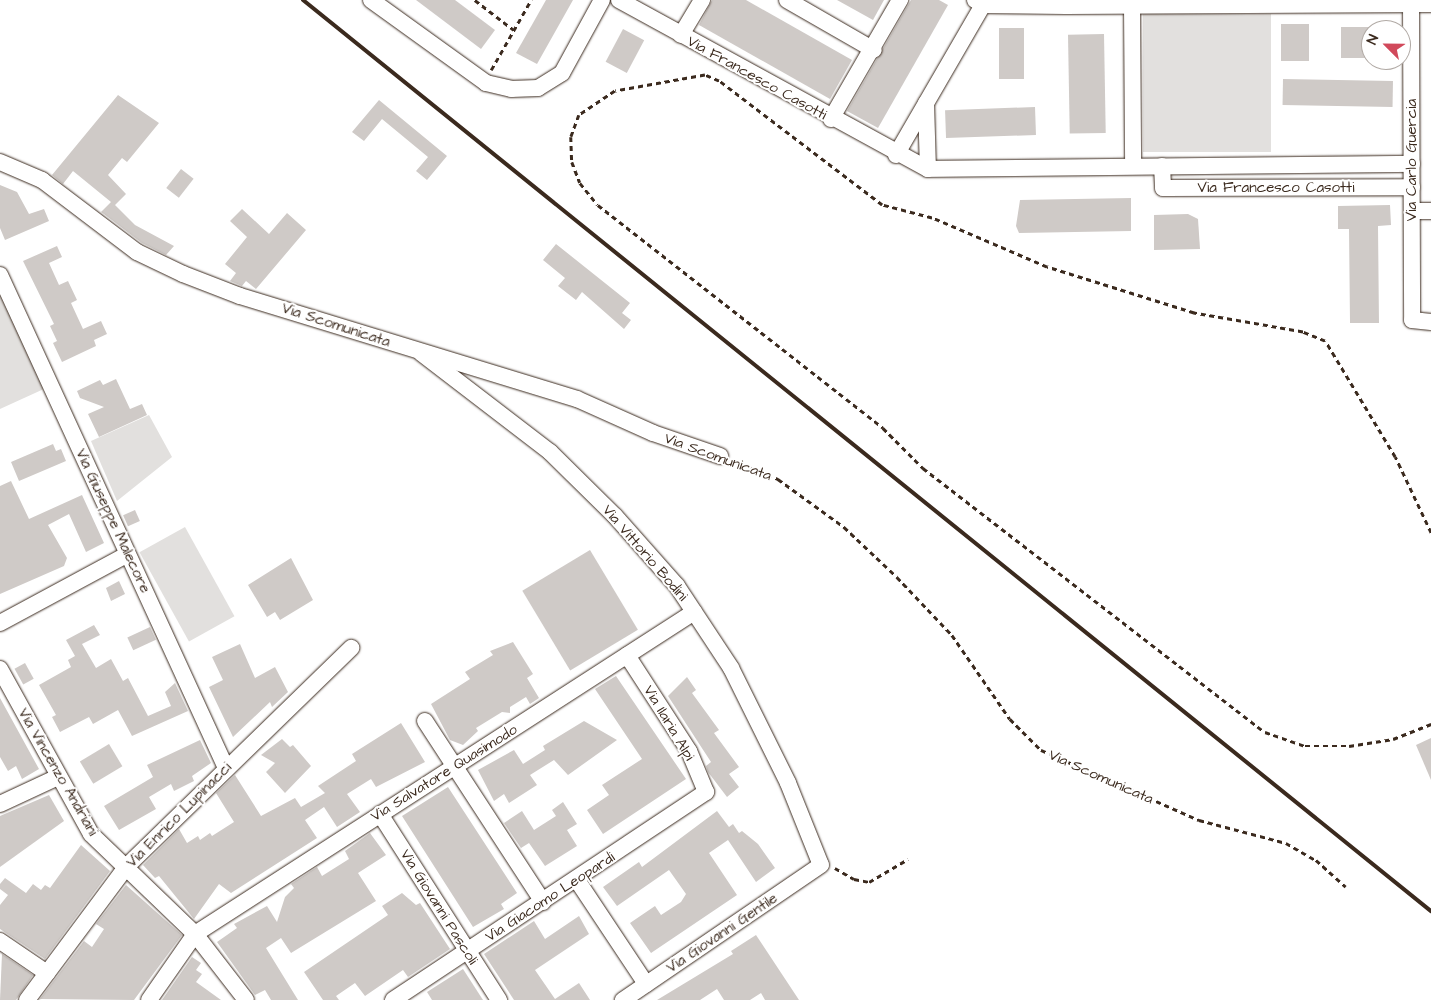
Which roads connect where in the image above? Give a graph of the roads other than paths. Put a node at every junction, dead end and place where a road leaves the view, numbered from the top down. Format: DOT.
graph roads {
  1 [pos="371,0"];
  2 [pos="602,0"];
  3 [pos="619,0"];
  4 [pos="702,0"];
  5 [pos="787,0"];
  6 [pos="900,0"];
  7 [pos="979,2"];
  8 [pos="1411,2"];
  9 [pos="1253,3"];
  10 [pos="1132,4"];
  11 [pos="1431,4"];
  12 [pos="681,35"];
  13 [pos="874,50"];
  14 [pos="926,103"];
  15 [pos="831,119"];
  16 [pos="896,155"];
  17 [pos="0,162"];
  18 [pos="1412,164"];
  19 [pos="1133,166"];
  20 [pos="1162,166"];
  21 [pos="928,169"];
  22 [pos="1412,187"];
  23 [pos="1412,211"];
  24 [pos="1431,211"];
  25 [pos="0,275"];
  26 [pos="1431,322"];
  27 [pos="421,353"];
  28 [pos="720,456"];
  29 [pos="128,554"];
  30 [pos="694,612"];
  31 [pos="0,623"];
  32 [pos="351,648"];
  33 [pos="627,656"];
  34 [pos="0,670"];
  35 [pos="425,721"];
  36 [pos="454,767"];
  37 [pos="226,768"];
  38 [pos="58,777"];
  39 [pos="706,792"];
  40 [pos="0,804"];
  41 [pos="380,814"];
  42 [pos="127,866"];
  43 [pos="821,866"];
  44 [pos="577,880"];
  45 [pos="543,902"];
  46 [pos="195,934"];
  47 [pos="0,941"];
  48 [pos="467,952"];
  49 [pos="47,973"];
  50 [pos="646,984"];
  51 [pos="27,1000"];
  52 [pos="149,1000"];
  53 [pos="246,1000"];
  54 [pos="393,1000"];
  55 [pos="499,1000"];
  56 [pos="623,1000"];
  1 -- 2 [label="street"];
  3 -- 12 [label="street, Via Francesco Casotti"];
  4 -- 12 [label="street"];
  5 -- 13 [label="street"];
  6 -- 13 [label="street"];
  7 -- 10 [label="street"];
  7 -- 14 [label="street"];
  8 -- 9 [label="street"];
  8 -- 11 [label="street"];
  8 -- 18 [label="street, Via Carlo Guercia"];
  9 -- 10 [label="street"];
  10 -- 19 [label="street"];
  12 -- 15 [label="street, Via Francesco Casotti"];
  13 -- 15 [label="street"];
  14 -- 16 [label="street"];
  14 -- 21 [label="street"];
  15 -- 16 [label="street, Via Francesco Casotti"];
  16 -- 21 [label="street, Via Francesco Casotti"];
  17 -- 27 [label="street, Via Scomunicata"];
  18 -- 20 [label="street, Via Francesco Casotti"];
  18 -- 22 [label="street, Via Carlo Guercia"];
  19 -- 20 [label="street, Via Francesco Casotti"];
  19 -- 21 [label="street, Via Francesco Casotti"];
  20 -- 22 [label="street, Via Francesco Casotti"];
  22 -- 23 [label="street, Via Carlo Guercia"];
  23 -- 24 [label="street"];
  23 -- 26 [label="street, Via Carlo Guercia"];
  25 -- 29 [label="street, Via Giuseppe Malecore"];
  27 -- 28 [label="street, Via Scomunicata"];
  27 -- 30 [label="street, Via Vittorio Bodini"];
  29 -- 31 [label="street"];
  29 -- 37 [label="street, Via Giuseppe Malecore"];
  30 -- 33 [label="street, Via Salvatore Quasimodo"];
  30 -- 43 [label="street, Via Vittorio Bodini"];
  32 -- 37 [label="street, Via Enrico Lupinacci"];
  33 -- 36 [label="street, Via Salvatore Quasimodo"];
  33 -- 39 [label="street, Via Ilaria Alpi"];
  34 -- 38 [label="street, Via Vincenzo Andriani"];
  35 -- 36 [label="street"];
  36 -- 41 [label="street, Via Salvatore Quasimodo"];
  36 -- 45 [label="street"];
  37 -- 42 [label="street, Via Enrico Lupinacci"];
  38 -- 40 [label="street"];
  38 -- 42 [label="street, Via Vincenzo Andriani"];
  39 -- 44 [label="street, Via Giacomo Leopardi"];
  41 -- 46 [label="street, Via Salvatore Quasimodo"];
  41 -- 48 [label="street, Via Giovanni Pascoli"];
  42 -- 46 [label="street, Via Vincenzo Andriani"];
  42 -- 49 [label="street, Via Enrico Lupinacci"];
  43 -- 50 [label="street, Via Giovanni Gentile"];
  44 -- 45 [label="street, Via Giacomo Leopardi"];
  44 -- 50 [label="street"];
  45 -- 48 [label="street, Via Giacomo Leopardi"];
  46 -- 52 [label="street"];
  46 -- 53 [label="street, Via Vincenzo Andriani"];
  47 -- 49 [label="street"];
  48 -- 54 [label="street, Via Giacomo Leopardi"];
  48 -- 55 [label="street, Via Giovanni Pascoli"];
  49 -- 51 [label="street, Via Enrico Lupinacci"];
  50 -- 56 [label="street, Via Giovanni Gentile"];
}
